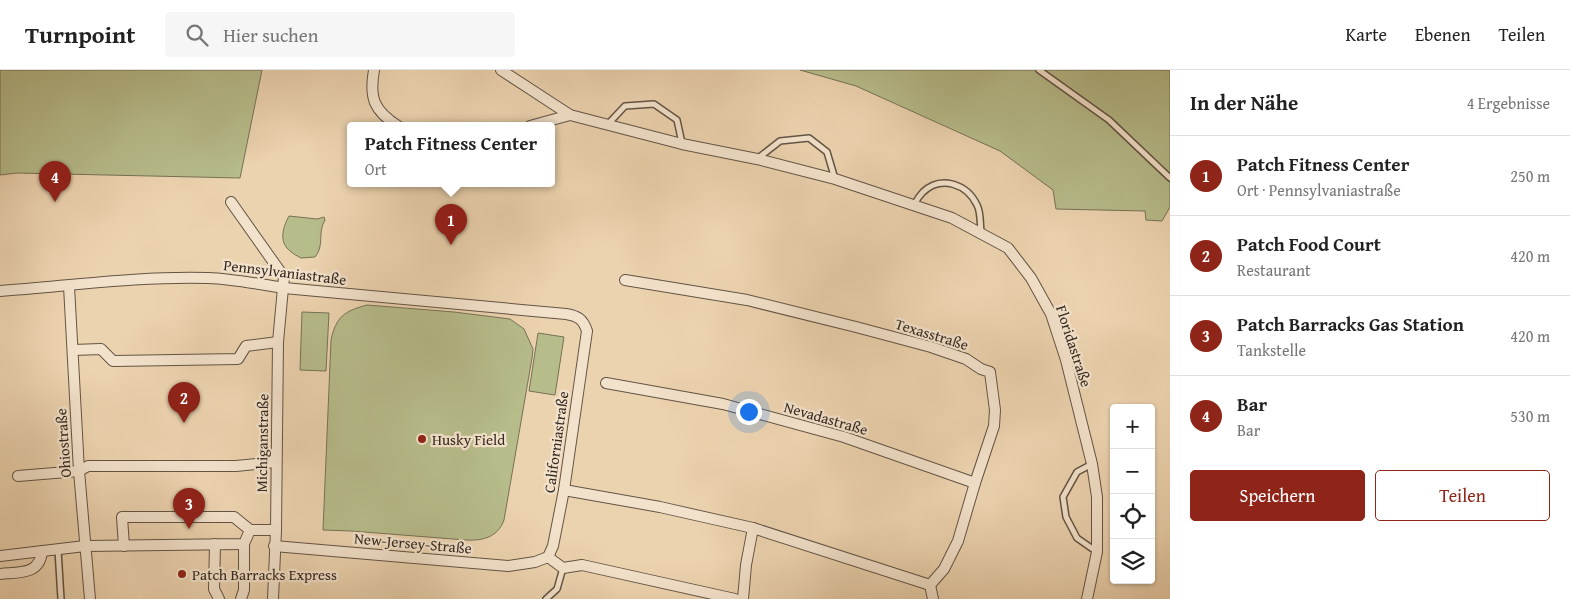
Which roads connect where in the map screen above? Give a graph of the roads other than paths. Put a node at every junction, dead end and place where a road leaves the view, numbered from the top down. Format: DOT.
graph roads {
  1 [pos="374,70"];
  2 [pos="501,70"];
  3 [pos="1039,70"];
  4 [pos="570,115"];
  5 [pos="392,122"];
  6 [pos="545,122"];
  7 [pos="608,124"];
  8 [pos="682,144"];
  9 [pos="757,159"];
  10 [pos="1170,178"];
  11 [pos="835,180"];
  12 [pos="230,202"];
  13 [pos="914,205"];
  14 [pos="981,233"];
  15 [pos="625,280"];
  16 [pos="69,286"];
  17 [pos="284,288"];
  18 [pos="0,291"];
  19 [pos="587,331"];
  20 [pos="278,342"];
  21 [pos="73,350"];
  22 [pos="606,383"];
  23 [pos="276,462"];
  24 [pos="1092,464"];
  25 [pos="80,471"];
  26 [pos="18,476"];
  27 [pos="975,483"];
  28 [pos="564,490"];
  29 [pos="754,528"];
  30 [pos="250,530"];
  31 [pos="276,530"];
  32 [pos="215,544"];
  33 [pos="244,544"];
  34 [pos="85,546"];
  35 [pos="124,546"];
  36 [pos="274,546"];
  37 [pos="58,549"];
  38 [pos="42,551"];
  39 [pos="1097,552"];
  40 [pos="0,556"];
  41 [pos="548,557"];
  42 [pos="563,568"];
  43 [pos="0,574"];
  44 [pos="930,585"];
  45 [pos="61,599"];
  46 [pos="90,599"];
  47 [pos="219,599"];
  48 [pos="241,599"];
  49 [pos="273,599"];
  50 [pos="546,599"];
  51 [pos="735,599"];
  52 [pos="743,599"];
  53 [pos="933,599"];
  54 [pos="1087,599"];
  1 -- 5 [label="street"];
  2 -- 4 [label="street, Floridastraße"];
  3 -- 10 [label="lane"];
  4 -- 6 [label="street, Floridastraße"];
  4 -- 7 [label="street, Floridastraße"];
  7 -- 8 [label="street, Floridastraße"];
  7 -- 8 [label="lane"];
  8 -- 9 [label="street, Floridastraße"];
  9 -- 11 [label="street, Floridastraße"];
  9 -- 11 [label="lane"];
  11 -- 13 [label="street, Floridastraße"];
  12 -- 17 [label="street"];
  13 -- 14 [label="street, Floridastraße"];
  13 -- 14 [label="lane"];
  14 -- 24 [label="street, Floridastraße"];
  15 -- 27 [label="street, Texasstraße"];
  16 -- 17 [label="street, Pennsylvaniastraße"];
  16 -- 18 [label="street, Pennsylvaniastraße"];
  16 -- 21 [label="street, Ohiostraße"];
  17 -- 19 [label="street, Pennsylvaniastraße"];
  17 -- 20 [label="street, Michiganstraße"];
  19 -- 28 [label="street, Californiastraße"];
  20 -- 21 [label="street"];
  20 -- 23 [label="street, Michiganstraße"];
  21 -- 25 [label="street, Ohiostraße"];
  22 -- 27 [label="street, Nevadastraße"];
  23 -- 25 [label="street"];
  23 -- 31 [label="street, Michiganstraße"];
  24 -- 39 [label="street, Floridastraße"];
  24 -- 39 [label="lane"];
  25 -- 26 [label="street"];
  25 -- 34 [label="street, Ohiostraße"];
  27 -- 44 [label="street, Texasstraße"];
  28 -- 29 [label="street"];
  28 -- 41 [label="street, Californiastraße"];
  29 -- 44 [label="street"];
  29 -- 52 [label="street"];
  30 -- 31 [label="street"];
  30 -- 33 [label="street"];
  30 -- 35 [label="street"];
  31 -- 36 [label="street, Michiganstraße"];
  32 -- 33 [label="street"];
  32 -- 35 [label="street"];
  32 -- 47 [label="street"];
  33 -- 48 [label="street"];
  34 -- 35 [label="street"];
  34 -- 37 [label="street"];
  34 -- 46 [label="street, Ohiostraße"];
  36 -- 41 [label="street, New-Jersey-Straße"];
  36 -- 49 [label="street, Michiganstraße"];
  37 -- 38 [label="street"];
  37 -- 45 [label="lane"];
  38 -- 40 [label="street"];
  38 -- 43 [label="street"];
  39 -- 54 [label="street, Floridastraße"];
  41 -- 42 [label="street"];
  42 -- 50 [label="lane"];
  42 -- 51 [label="street"];
  44 -- 53 [label="street"];
}
